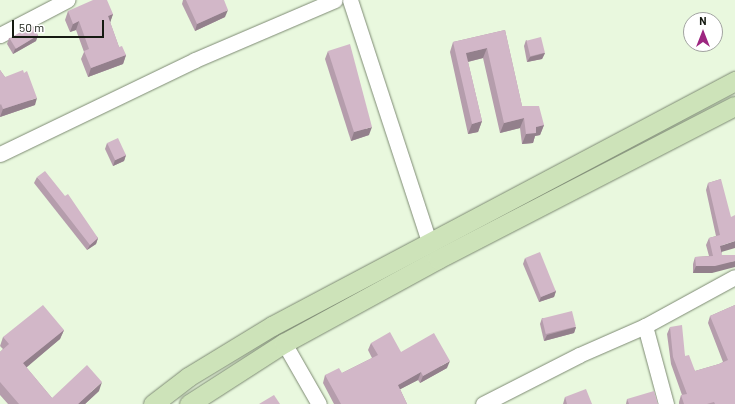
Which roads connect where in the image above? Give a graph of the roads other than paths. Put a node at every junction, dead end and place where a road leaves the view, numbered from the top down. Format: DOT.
graph roads {
  1 [pos="67,0"];
  2 [pos="335,0"];
  3 [pos="350,0"];
  4 [pos="0,35"];
  5 [pos="735,81"];
  6 [pos="735,106"];
  7 [pos="0,154"];
  8 [pos="429,242"];
  9 [pos="403,256"];
  10 [pos="414,272"];
  11 [pos="735,277"];
  12 [pos="645,326"];
  13 [pos="284,343"];
  14 [pos="153,404"];
  15 [pos="189,404"];
  16 [pos="319,404"];
  17 [pos="483,404"];
  18 [pos="666,404"];
  1 -- 4 [label="street"];
  2 -- 7 [label="street"];
  3 -- 8 [label="street"];
  5 -- 8 [label="main road"];
  6 -- 10 [label="main road"];
  8 -- 9 [label="main road"];
  9 -- 10 [label="main road"];
  9 -- 14 [label="main road"];
  10 -- 13 [label="main road"];
  11 -- 12 [label="street"];
  12 -- 17 [label="street"];
  12 -- 18 [label="street"];
  13 -- 15 [label="main road"];
  13 -- 16 [label="street"];
}
